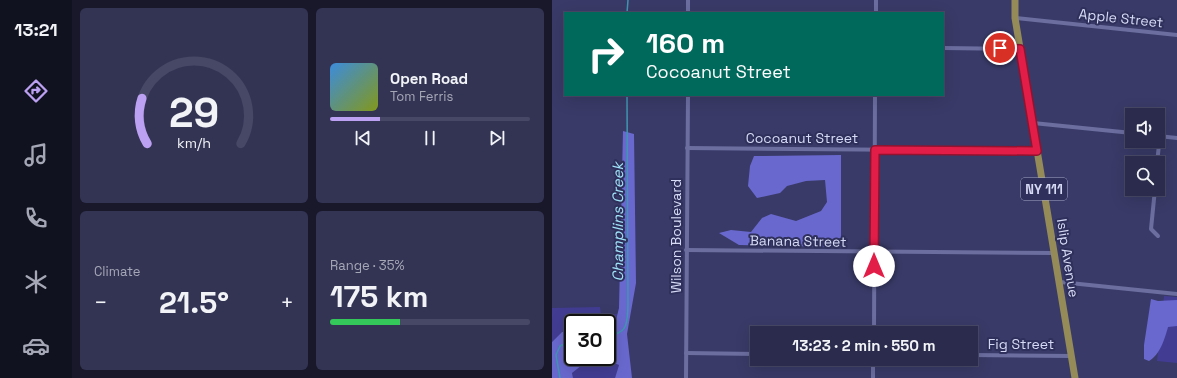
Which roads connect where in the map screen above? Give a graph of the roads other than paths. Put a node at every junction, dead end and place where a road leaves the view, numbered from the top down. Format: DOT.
graph roads {
  1 [pos="688,0"];
  2 [pos="876,0"];
  3 [pos="1015,0"];
  4 [pos="688,12"];
  5 [pos="876,12"];
  6 [pos="1015,18"];
  7 [pos="1177,35"];
  8 [pos="944,48"];
  9 [pos="1020,49"];
  10 [pos="688,96"];
  11 [pos="875,96"];
  12 [pos="1033,123"];
  13 [pos="1125,132"];
  14 [pos="1165,137"];
  15 [pos="1177,138"];
  16 [pos="687,148"];
  17 [pos="875,150"];
  18 [pos="1037,151"];
  19 [pos="1154,196"];
  20 [pos="1158,236"];
  21 [pos="686,250"];
  22 [pos="874,252"];
  23 [pos="1054,253"];
  24 [pos="1060,282"];
  25 [pos="1177,294"];
  26 [pos="874,326"];
  27 [pos="686,353"];
  28 [pos="750,354"];
  29 [pos="978,355"];
  30 [pos="1071,356"];
  31 [pos="873,366"];
  32 [pos="686,378"];
  33 [pos="873,378"];
  34 [pos="1075,378"];
  1 -- 4 [label="street"];
  2 -- 5 [label="street"];
  3 -- 6 [label="main road, Islip Avenue / NY 111"];
  6 -- 7 [label="street, Apple Street"];
  6 -- 9 [label="main road, Islip Avenue / NY 111"];
  8 -- 9 [label="street"];
  9 -- 12 [label="main road, Islip Avenue / NY 111"];
  10 -- 16 [label="street, Wilson Boulevard"];
  11 -- 17 [label="street"];
  12 -- 13 [label="street"];
  12 -- 18 [label="main road, Islip Avenue / NY 111"];
  14 -- 15 [label="street"];
  16 -- 17 [label="street, Cocoanut Street"];
  16 -- 21 [label="street, Wilson Boulevard"];
  17 -- 18 [label="street, Cocoanut Street"];
  17 -- 22 [label="street"];
  18 -- 23 [label="main road, Islip Avenue / NY 111"];
  19 -- 20 [label="street"];
  21 -- 22 [label="street, Banana Street"];
  21 -- 27 [label="street, Wilson Boulevard"];
  22 -- 23 [label="street, Banana Street"];
  22 -- 26 [label="street"];
  23 -- 24 [label="main road, Islip Avenue / NY 111"];
  24 -- 25 [label="street"];
  24 -- 30 [label="main road, Islip Avenue / NY 111"];
  27 -- 28 [label="street"];
  27 -- 32 [label="street, Wilson Boulevard"];
  29 -- 30 [label="street, Fig Street"];
  30 -- 34 [label="main road, Islip Avenue / NY 111"];
  31 -- 33 [label="street"];
}
